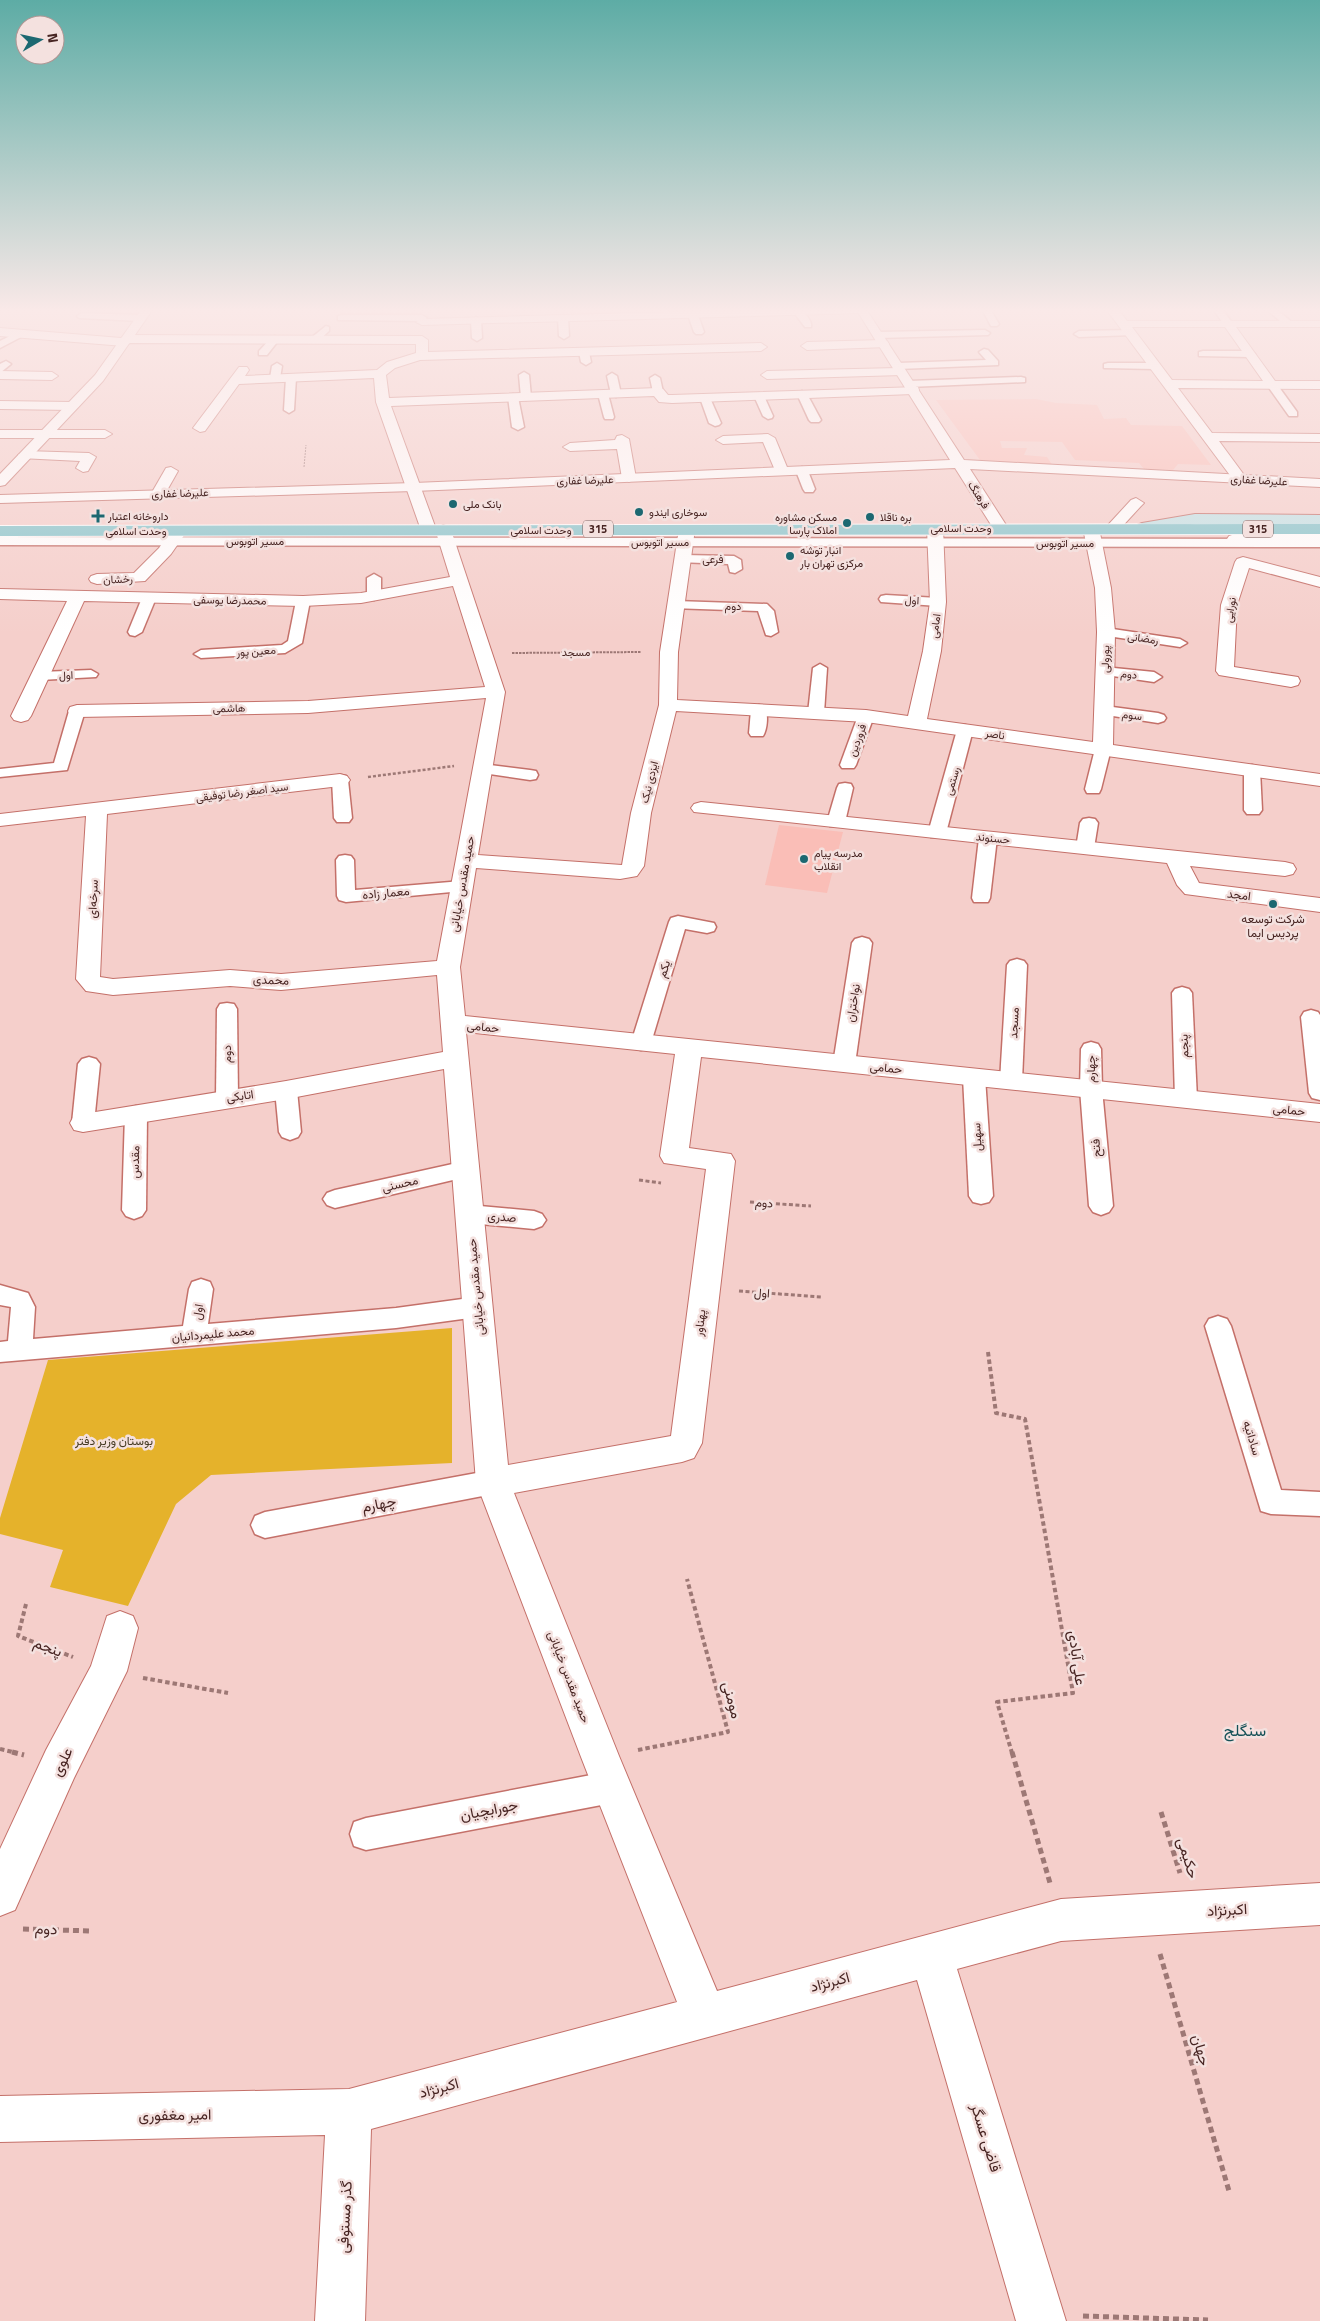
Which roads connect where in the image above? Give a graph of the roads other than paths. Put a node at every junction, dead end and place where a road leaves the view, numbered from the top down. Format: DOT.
graph roads {
  1 [pos="61,417"];
  2 [pos="208,417"];
  3 [pos="389,417"];
  4 [pos="518,417"];
  5 [pos="713,417"];
  6 [pos="814,417"];
  7 [pos="930,417"];
  8 [pos="1194,417"];
  9 [pos="815,420"];
  10 [pos="715,423"];
  11 [pos="518,427"];
  12 [pos="200,428"];
  13 [pos="0,434"];
  14 [pos="46,434"];
  15 [pos="105,434"];
  16 [pos="1208,437"];
  17 [pos="1319,439"];
  18 [pos="723,440"];
  19 [pos="570,447"];
  20 [pos="25,456"];
  21 [pos="959,464"];
  22 [pos="83,468"];
  23 [pos="171,471"];
  24 [pos="802,471"];
  25 [pos="782,472"];
  26 [pos="629,478"];
  27 [pos="1240,479"];
  28 [pos="0,482"];
  29 [pos="1320,483"];
  30 [pos="414,487"];
  31 [pos="809,489"];
  32 [pos="158,494"];
  33 [pos="0,499"];
  34 [pos="1136,503"];
  35 [pos="1320,520"];
  36 [pos="1000,528"];
  37 [pos="1114,528"];
  38 [pos="1142,528"];
  39 [pos="1320,529"];
  40 [pos="0,531"];
  41 [pos="439,534"];
  42 [pos="175,536"];
  43 [pos="935,536"];
  44 [pos="1093,536"];
  45 [pos="1235,539"];
  46 [pos="0,541"];
  47 [pos="1320,541"];
  48 [pos="685,543"];
  49 [pos="735,569"];
  50 [pos="374,578"];
  51 [pos="64,580"];
  52 [pos="459,580"];
  53 [pos="1320,582"];
  54 [pos="0,594"];
  55 [pos="78,596"];
  56 [pos="374,596"];
  57 [pos="149,598"];
  58 [pos="886,599"];
  59 [pos="303,601"];
  60 [pos="938,602"];
  61 [pos="676,606"];
  62 [pos="135,632"];
  63 [pos="771,632"];
  64 [pos="1106,632"];
  65 [pos="1180,643"];
  66 [pos="201,654"];
  67 [pos="820,668"];
  68 [pos="1104,671"];
  69 [pos="91,674"];
  70 [pos="40,676"];
  71 [pos="1154,677"];
  72 [pos="1291,681"];
  73 [pos="496,692"];
  74 [pos="668,705"];
  75 [pos="759,710"];
  76 [pos="77,711"];
  77 [pos="1105,711"];
  78 [pos="816,713"];
  79 [pos="21,716"];
  80 [pos="866,716"];
  81 [pos="1158,718"];
  82 [pos="916,723"];
  83 [pos="965,730"];
  84 [pos="756,733"];
  85 [pos="1103,749"];
  86 [pos="483,764"];
  87 [pos="848,765"];
  88 [pos="1252,770"];
  89 [pos="4,773"];
  90 [pos="530,775"];
  91 [pos="340,780"];
  92 [pos="1320,780"];
  93 [pos="845,788"];
  94 [pos="1093,789"];
  95 [pos="701,808"];
  96 [pos="97,810"];
  97 [pos="1253,810"];
  98 [pos="343,818"];
  99 [pos="0,820"];
  100 [pos="836,822"];
  101 [pos="1089,823"];
  102 [pos="937,832"];
  103 [pos="988,838"];
  104 [pos="1085,848"];
  105 [pos="1176,858"];
  106 [pos="345,860"];
  107 [pos="466,861"];
  108 [pos="1285,869"];
  109 [pos="462,886"];
  110 [pos="981,898"];
  111 [pos="1320,905"];
  112 [pos="707,927"];
  113 [pos="862,943"];
  114 [pos="1017,965"];
  115 [pos="448,967"];
  116 [pos="95,986"];
  117 [pos="1182,993"];
  118 [pos="227,1009"];
  119 [pos="1311,1017"];
  120 [pos="453,1023"];
  121 [pos="641,1043"];
  122 [pos="690,1048"];
  123 [pos="1091,1049"];
  124 [pos="456,1058"];
  125 [pos="90,1064"];
  126 [pos="844,1064"];
  127 [pos="974,1077"];
  128 [pos="1012,1081"];
  129 [pos="1091,1089"];
  130 [pos="286,1090"];
  131 [pos="1320,1093"];
  132 [pos="226,1098"];
  133 [pos="1186,1099"];
  134 [pos="1320,1113"];
  135 [pos="136,1114"];
  136 [pos="83,1124"];
  137 [pos="290,1132"];
  138 [pos="466,1169"];
  139 [pos="981,1196"];
  140 [pos="335,1199"];
  141 [pos="1101,1206"];
  142 [pos="134,1210"];
  143 [pos="470,1214"];
  144 [pos="534,1220"];
  145 [pos="202,1289"];
  146 [pos="0,1295"];
  147 [pos="477,1307"];
  148 [pos="1218,1326"];
  149 [pos="194,1335"];
  150 [pos="10,1351"];
  151 [pos="493,1482"];
  152 [pos="1320,1504"];
  153 [pos="265,1525"];
  154 [pos="120,1628"];
  155 [pos="606,1772"];
  156 [pos="366,1834"];
  157 [pos="0,1895"];
  158 [pos="1320,1904"];
  159 [pos="931,1955"];
  160 [pos="705,2016"];
  161 [pos="349,2112"];
  162 [pos="0,2119"];
  163 [pos="1040,2318"];
  164 [pos="340,2321"];
  1 -- 14 [label="street"];
  2 -- 12 [label="street"];
  3 -- 30 [label="street, حمید مقدس خیابانی"];
  4 -- 11 [label="lane"];
  5 -- 10 [label="lane"];
  6 -- 9 [label="lane"];
  7 -- 21 [label="street, فرهنگ"];
  8 -- 16 [label="street"];
  13 -- 14 [label="street"];
  14 -- 15 [label="street"];
  14 -- 20 [label="street"];
  16 -- 17 [label="street"];
  16 -- 27 [label="street"];
  18 -- 25 [label="street"];
  19 -- 26 [label="street"];
  20 -- 22 [label="street"];
  20 -- 28 [label="street"];
  21 -- 24 [label="street, علیرضا غفاری"];
  21 -- 27 [label="street, علیرضا غفاری"];
  21 -- 36 [label="street, فرهنگ"];
  23 -- 32 [label="street"];
  24 -- 25 [label="street, علیرضا غفاری"];
  24 -- 31 [label="lane"];
  25 -- 26 [label="street, علیرضا غفاری"];
  26 -- 30 [label="street, علیرضا غفاری"];
  27 -- 29 [label="street, علیرضا غفاری"];
  30 -- 32 [label="street, علیرضا غفاری"];
  30 -- 41 [label="street, حمید مقدس خیابانی"];
  32 -- 33 [label="street, علیرضا غفاری"];
  34 -- 37 [label="street"];
  35 -- 38 [label="main road, وحدت اسلامی"];
  36 -- 43 [label="main road, وحدت اسلامی / 315"];
  36 -- 44 [label="main road, وحدت اسلامی / 315"];
  37 -- 38 [label="main road, وحدت اسلامی / 315"];
  37 -- 44 [label="main road, وحدت اسلامی / 315"];
  38 -- 39 [label="main road, وحدت اسلامی / 315"];
  40 -- 42 [label="main road, وحدت اسلامی / 315"];
  41 -- 42 [label="main road, وحدت اسلامی / 315"];
  41 -- 48 [label="main road, وحدت اسلامی / 315"];
  41 -- 52 [label="street, حمید مقدس خیابانی"];
  42 -- 46 [label="lane"];
  42 -- 51 [label="street, رخشان"];
  43 -- 44 [label="lane, مسیر اتوبوس"];
  43 -- 48 [label="main road, وحدت اسلامی / 315"];
  43 -- 60 [label="street, امامی"];
  44 -- 47 [label="lane, مسیر اتوبوس"];
  44 -- 64 [label="street, پورولی"];
  45 -- 47 [label="street"];
  48 -- 49 [label="lane, فرعی"];
  48 -- 61 [label="street, ایزدی نیک"];
  50 -- 56 [label="lane"];
  52 -- 56 [label="street, محمدرضا یوسفی"];
  52 -- 73 [label="street, حمید مقدس خیابانی"];
  53 -- 72 [label="street, نورایی"];
  54 -- 55 [label="street, محمدرضا یوسفی"];
  55 -- 57 [label="street, محمدرضا یوسفی"];
  55 -- 70 [label="street"];
  56 -- 59 [label="street, محمدرضا یوسفی"];
  57 -- 59 [label="street, محمدرضا یوسفی"];
  57 -- 62 [label="lane"];
  58 -- 60 [label="lane, اول"];
  59 -- 66 [label="lane, معین پور"];
  60 -- 82 [label="street, امامی"];
  61 -- 63 [label="lane, دوم"];
  61 -- 74 [label="street, ایزدی نیک"];
  64 -- 65 [label="lane, رمضانی"];
  64 -- 68 [label="street, پورولی"];
  67 -- 78 [label="lane"];
  68 -- 71 [label="lane, دوم"];
  68 -- 77 [label="street, پورولی"];
  69 -- 70 [label="lane, اول"];
  70 -- 79 [label="street"];
  73 -- 76 [label="street, هاشمی"];
  73 -- 86 [label="street, حمید مقدس خیابانی"];
  74 -- 75 [label="street, ناصر"];
  74 -- 107 [label="street, ایزدی نیک"];
  75 -- 78 [label="street, ناصر"];
  75 -- 84 [label="lane"];
  76 -- 89 [label="lane, هاشمی"];
  77 -- 81 [label="lane, سوم"];
  77 -- 85 [label="street, پورولی"];
  78 -- 80 [label="street, ناصر"];
  80 -- 82 [label="street, ناصر"];
  80 -- 87 [label="lane, فروردین"];
  82 -- 83 [label="street, ناصر"];
  83 -- 85 [label="street, ناصر"];
  83 -- 102 [label="lane, رستمی"];
  85 -- 88 [label="street, ناصر"];
  85 -- 94 [label="lane, پورولی"];
  86 -- 90 [label="lane"];
  86 -- 107 [label="street, حمید مقدس خیابانی"];
  88 -- 92 [label="street, ناصر"];
  88 -- 97 [label="lane"];
  91 -- 96 [label="street, سید اصغر رضا توفیقی"];
  91 -- 98 [label="lane"];
  93 -- 100 [label="lane"];
  95 -- 100 [label="street, حسنوند"];
  96 -- 99 [label="street, سید اصغر رضا توفیقی"];
  96 -- 116 [label="street, سرخه‌ای"];
  100 -- 102 [label="street, حسنوند"];
  101 -- 104 [label="lane"];
  102 -- 103 [label="street, حسنوند"];
  103 -- 104 [label="street, حسنوند"];
  103 -- 110 [label="lane"];
  104 -- 105 [label="street, حسنوند"];
  105 -- 108 [label="street, حسنوند"];
  105 -- 111 [label="street, امجد"];
  106 -- 109 [label="lane, معمار زاده"];
  107 -- 109 [label="street, حمید مقدس خیابانی"];
  109 -- 115 [label="street, حمید مقدس خیابانی"];
  112 -- 121 [label="lane, یکم"];
  113 -- 126 [label="lane, نواختران"];
  114 -- 128 [label="lane, مسجد"];
  115 -- 116 [label="street, محمدی"];
  115 -- 120 [label="street, حمید مقدس خیابانی"];
  117 -- 133 [label="lane, پنجم"];
  118 -- 132 [label="lane, دوم"];
  119 -- 131 [label="lane"];
  120 -- 121 [label="street, حمامی"];
  120 -- 124 [label="street, حمید مقدس خیابانی"];
  121 -- 122 [label="street, حمامی"];
  122 -- 126 [label="street, حمامی"];
  122 -- 151 [label="street, پهناور"];
  123 -- 129 [label="lane, چهارم"];
  124 -- 130 [label="street, اتابکی"];
  124 -- 138 [label="street, حمید مقدس خیابانی"];
  125 -- 136 [label="lane, اتابکی"];
  126 -- 127 [label="street, حمامی"];
  127 -- 128 [label="street, حمامی"];
  127 -- 139 [label="lane, سهیل"];
  128 -- 129 [label="street, حمامی"];
  129 -- 133 [label="street, حمامی"];
  129 -- 141 [label="lane, فتح"];
  130 -- 132 [label="street, اتابکی"];
  130 -- 137 [label="lane"];
  132 -- 135 [label="street, اتابکی"];
  133 -- 134 [label="street, حمامی"];
  135 -- 136 [label="street, اتابکی"];
  135 -- 142 [label="lane, مقدس"];
  138 -- 140 [label="lane, محسنی"];
  138 -- 143 [label="street, حمید مقدس خیابانی"];
  143 -- 144 [label="lane, صدری"];
  143 -- 147 [label="street, حمید مقدس خیابانی"];
  145 -- 149 [label="lane, اول"];
  146 -- 150 [label="lane, محمد علیمردانیان"];
  147 -- 149 [label="lane, محمد علیمردانیان"];
  147 -- 151 [label="street, حمید مقدس خیابانی"];
  148 -- 152 [label="lane, ساداتیه"];
  149 -- 150 [label="lane, محمد علیمردانیان"];
  151 -- 153 [label="lane, چهارم"];
  151 -- 155 [label="street, حمید مقدس خیابانی"];
  154 -- 157 [label="street, علوی"];
  155 -- 156 [label="lane, جورابچیان"];
  155 -- 160 [label="street, حمید مقدس خیابانی"];
  158 -- 159 [label="street, اکبرنژاد"];
  159 -- 160 [label="street, اکبرنژاد"];
  159 -- 163 [label="street, قاضی عسگر"];
  160 -- 161 [label="street, اکبرنژاد"];
  161 -- 162 [label="street, امیر مغفوری"];
  161 -- 164 [label="street, گذر مستوفی"];
}
